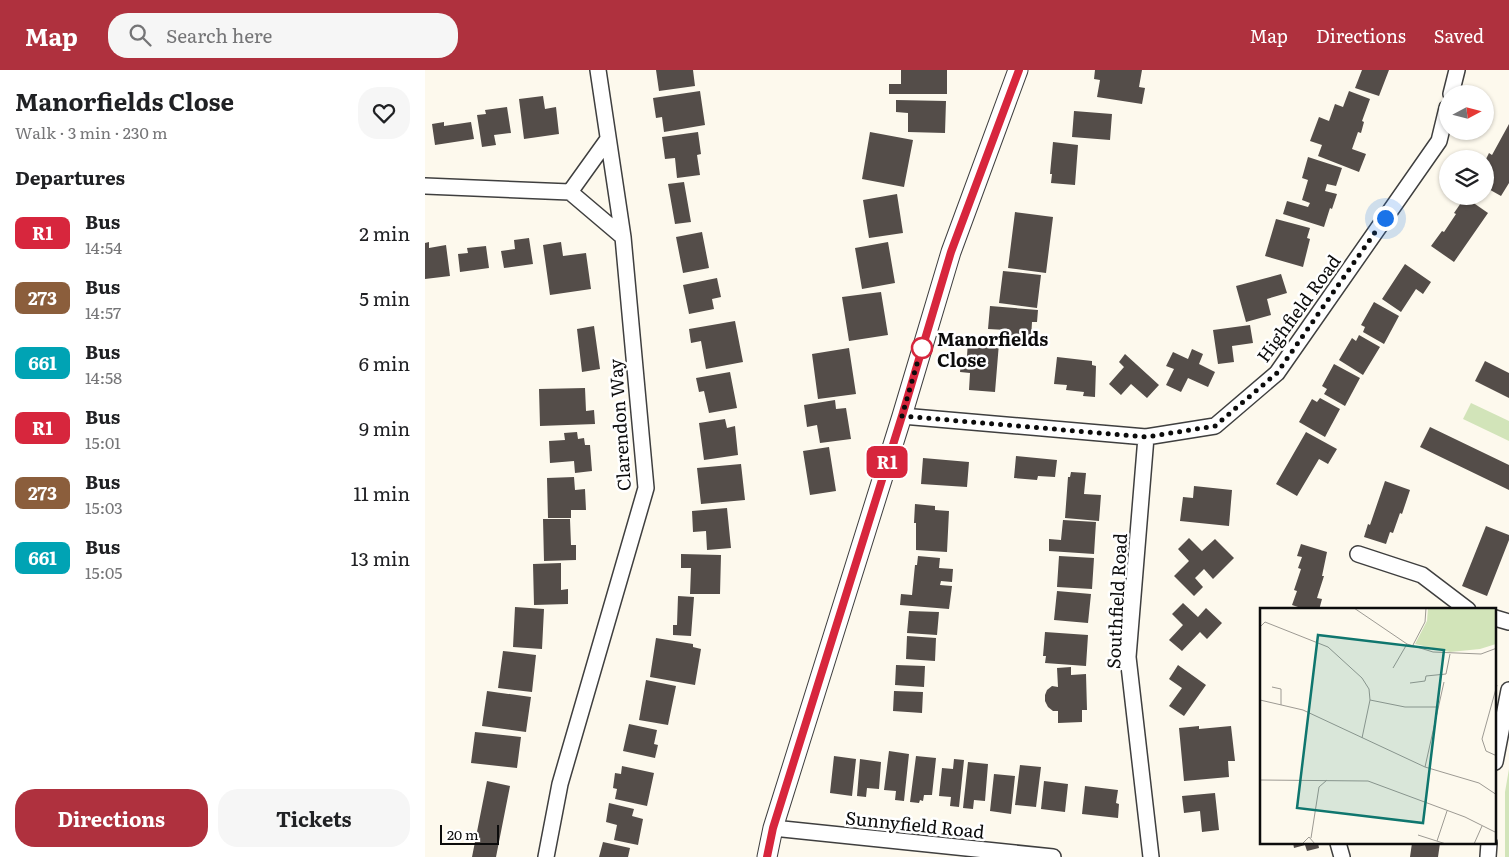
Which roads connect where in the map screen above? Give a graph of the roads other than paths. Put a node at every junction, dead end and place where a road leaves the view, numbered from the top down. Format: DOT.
graph roads {
  1 [pos="598,70"];
  2 [pos="1019,70"];
  3 [pos="1457,70"];
  4 [pos="1453,85"];
  5 [pos="608,139"];
  6 [pos="1439,140"];
  7 [pos="425,186"];
  8 [pos="570,192"];
  9 [pos="623,237"];
  10 [pos="902,416"];
  11 [pos="1146,437"];
  12 [pos="1358,554"];
  13 [pos="1465,608"];
  14 [pos="1509,690"];
  15 [pos="1497,752"];
  16 [pos="773,828"];
  17 [pos="1339,844"];
  18 [pos="1489,844"];
  19 [pos="546,857"];
  20 [pos="767,857"];
  21 [pos="1053,857"];
  22 [pos="1151,857"];
  23 [pos="1342,857"];
  24 [pos="1488,857"];
  1 -- 5 [label="street, Clarendon Way"];
  2 -- 10 [label="street"];
  3 -- 4 [label="street"];
  5 -- 8 [label="street"];
  5 -- 9 [label="street, Clarendon Way"];
  6 -- 11 [label="street, Highfield Road"];
  7 -- 8 [label="street"];
  8 -- 9 [label="street"];
  9 -- 19 [label="street, Clarendon Way"];
  10 -- 11 [label="street, Highfield Road"];
  10 -- 16 [label="street"];
  11 -- 22 [label="street, Southfield Road"];
  12 -- 13 [label="street"];
  14 -- 15 [label="street"];
  16 -- 20 [label="street"];
  16 -- 21 [label="street, Sunnyfield Road"];
  17 -- 23 [label="street"];
  18 -- 24 [label="street"];
}
